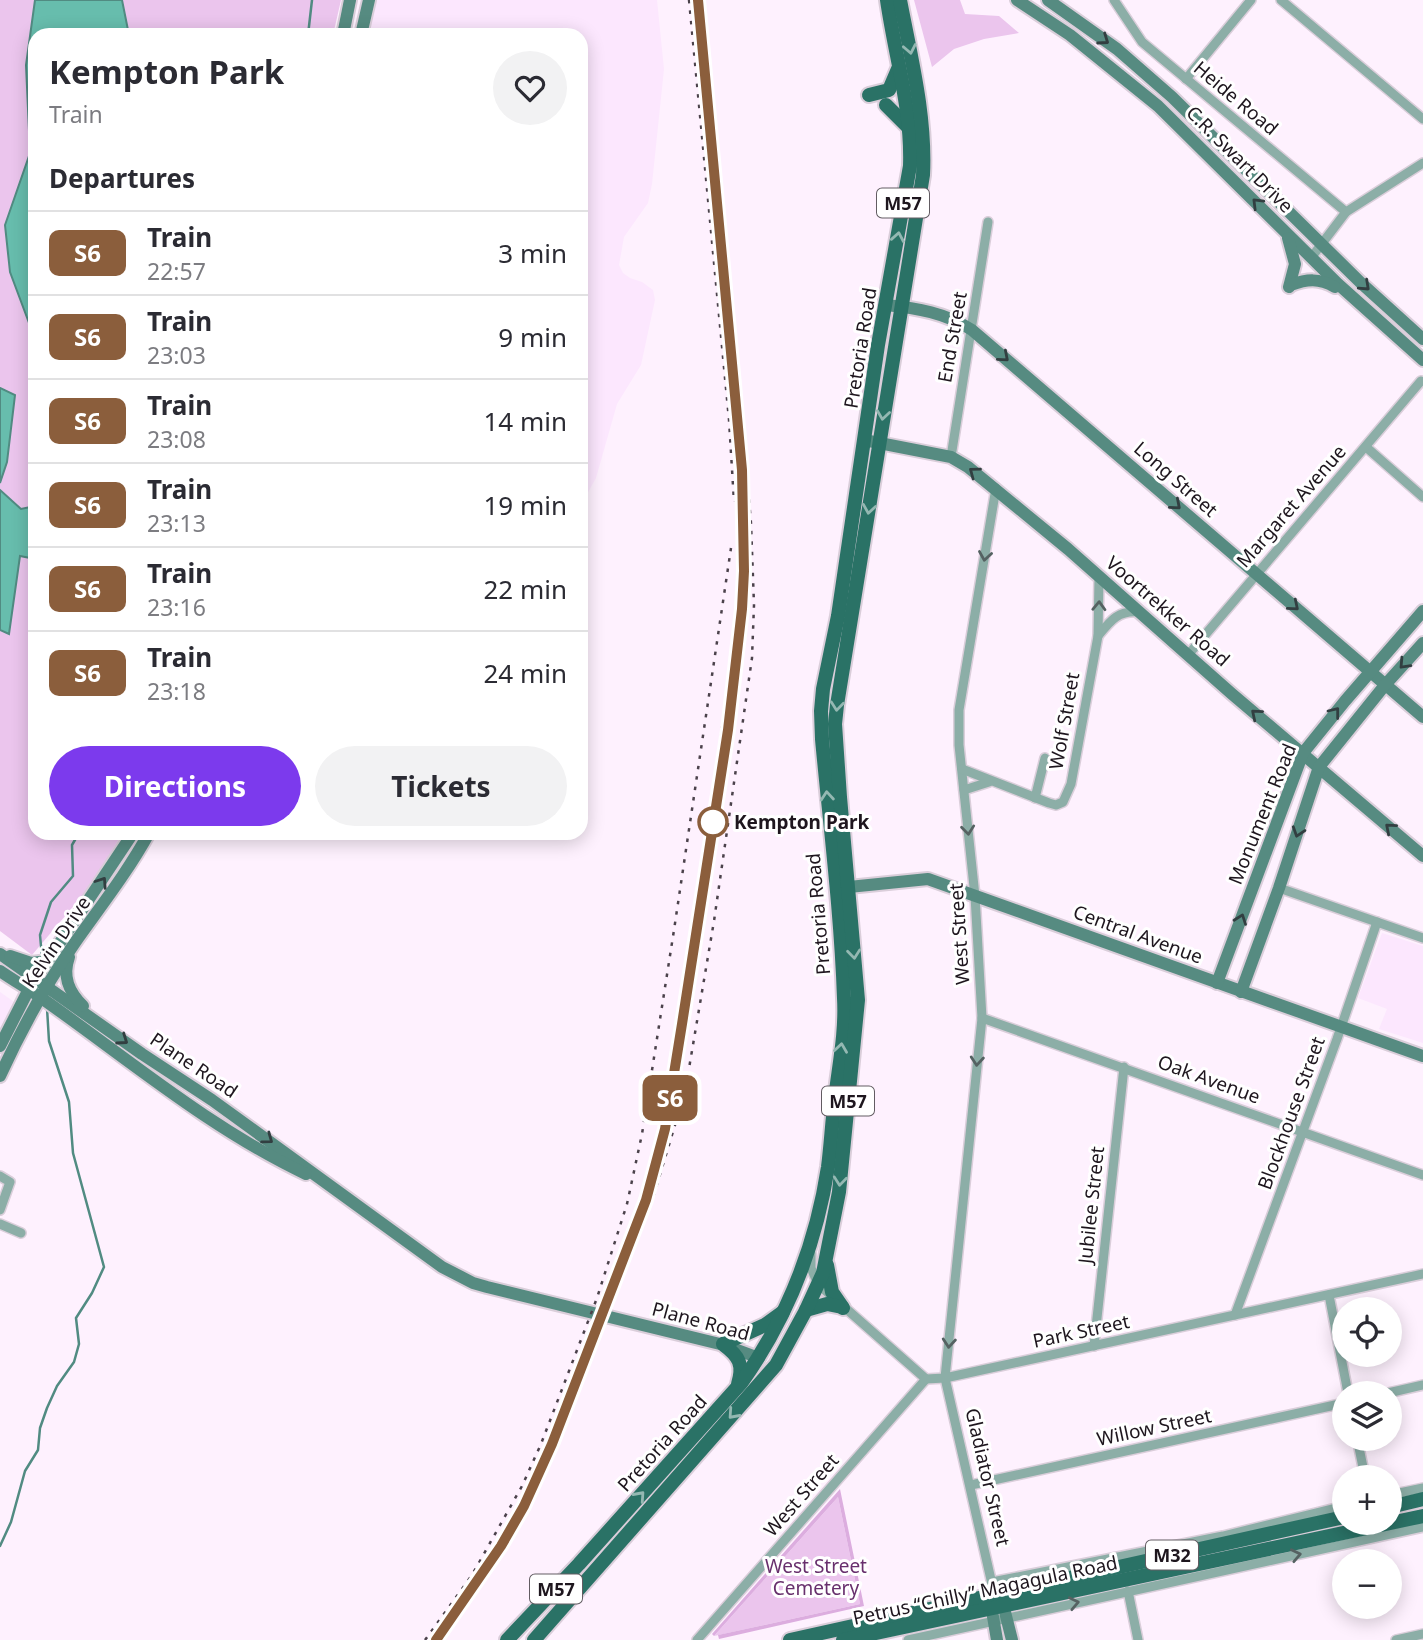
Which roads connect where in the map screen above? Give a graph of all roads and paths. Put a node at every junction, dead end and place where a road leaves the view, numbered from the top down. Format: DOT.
graph roads {
  1 [pos="350,0"];
  2 [pos="369,0"];
  3 [pos="887,0"];
  4 [pos="900,0"];
  5 [pos="1017,0"];
  6 [pos="1048,0"];
  7 [pos="1114,0"];
  8 [pos="1251,0"];
  9 [pos="1281,0"];
  10 [pos="344,28"];
  11 [pos="363,28"];
  12 [pos="899,67"];
  13 [pos="1186,79"];
  14 [pos="869,96"];
  15 [pos="886,105"];
  16 [pos="1423,119"];
  17 [pos="909,128"];
  18 [pos="1423,163"];
  19 [pos="1346,212"];
  20 [pos="988,222"];
  21 [pos="1285,231"];
  22 [pos="1322,243"];
  23 [pos="1311,258"];
  24 [pos="1353,299"];
  25 [pos="894,305"];
  26 [pos="971,330"];
  27 [pos="1423,339"];
  28 [pos="1423,360"];
  29 [pos="1421,381"];
  30 [pos="864,440"];
  31 [pos="880,442"];
  32 [pos="1366,447"];
  33 [pos="951,457"];
  34 [pos="996,488"];
  35 [pos="1423,497"];
  36 [pos="1256,573"];
  37 [pos="1099,576"];
  38 [pos="1423,611"];
  39 [pos="1140,613"];
  40 [pos="1098,636"];
  41 [pos="1423,643"];
  42 [pos="1188,655"];
  43 [pos="1370,672"];
  44 [pos="1385,685"];
  45 [pos="1423,717"];
  46 [pos="1303,753"];
  47 [pos="1045,758"];
  48 [pos="1319,767"];
  49 [pos="962,769"];
  50 [pos="991,782"];
  51 [pos="964,790"];
  52 [pos="1035,798"];
  53 [pos="128,840"];
  54 [pos="145,840"];
  55 [pos="1423,856"];
  56 [pos="841,887"];
  57 [pos="1279,888"];
  58 [pos="975,896"];
  59 [pos="1377,922"];
  60 [pos="1423,938"];
  61 [pos="72,947"];
  62 [pos="0,953"];
  63 [pos="48,961"];
  64 [pos="0,971"];
  65 [pos="1217,983"];
  66 [pos="32,984"];
  67 [pos="44,992"];
  68 [pos="1241,992"];
  69 [pos="982,1018"];
  70 [pos="99,1023"];
  71 [pos="79,1027"];
  72 [pos="1341,1027"];
  73 [pos="21,1030"];
  74 [pos="0,1046"];
  75 [pos="142,1054"];
  76 [pos="1423,1056"];
  77 [pos="1124,1068"];
  78 [pos="0,1076"];
  79 [pos="207,1108"];
  80 [pos="1304,1131"];
  81 [pos="1423,1175"];
  82 [pos="0,1176"];
  83 [pos="0,1210"];
  84 [pos="365,1212"];
  85 [pos="0,1225"];
  86 [pos="21,1233"];
  87 [pos="810,1246"];
  88 [pos="827,1256"];
  89 [pos="1423,1275"];
  90 [pos="818,1284"];
  91 [pos="1329,1296"];
  92 [pos="843,1307"];
  93 [pos="786,1310"];
  94 [pos="806,1310"];
  95 [pos="1235,1315"];
  96 [pos="789,1341"];
  97 [pos="724,1344"];
  98 [pos="1094,1346"];
  99 [pos="759,1359"];
  100 [pos="945,1378"];
  101 [pos="926,1379"];
  102 [pos="1346,1381"];
  103 [pos="762,1382"];
  104 [pos="1423,1385"];
  105 [pos="736,1388"];
  106 [pos="1402,1390"];
  107 [pos="1332,1406"];
  108 [pos="971,1485"];
  109 [pos="1423,1488"];
  110 [pos="1402,1492"];
  111 [pos="1423,1499"];
  112 [pos="1402,1504"];
  113 [pos="1332,1509"];
  114 [pos="1423,1516"];
  115 [pos="1332,1520"];
  116 [pos="1423,1528"];
  117 [pos="579,1564"];
  118 [pos="589,1578"];
  119 [pos="1128,1591"];
  120 [pos="996,1601"];
  121 [pos="1423,1634"];
  122 [pos="701,1638"];
  123 [pos="507,1640"];
  124 [pos="534,1640"];
  125 [pos="790,1640"];
  126 [pos="843,1640"];
  127 [pos="908,1640"];
  128 [pos="997,1640"];
  129 [pos="1012,1640"];
  130 [pos="1138,1640"];
  131 [pos="1396,1640"];
  1 -- 10 [label="main road"];
  2 -- 11 [label="main road"];
  3 -- 12 [label="main road, Pretoria Road / M57"];
  4 -- 25 [label="main road, Pretoria Road / M57, one-way"];
  21 -- 5 [label="main road, C.R. Swart Drive, one-way"];
  6 -- 22 [label="main road, C.R. Swart Drive, one-way"];
  7 -- 13 [label="street, Heide Road"];
  8 -- 13 [label="street"];
  9 -- 16 [label="street"];
  12 -- 14 [label="main road"];
  12 -- 17 [label="main road, Pretoria Road / M57"];
  13 -- 19 [label="street, Heide Road"];
  15 -- 17 [label="main road"];
  25 -- 17 [label="main road, Pretoria Road / M57, one-way"];
  18 -- 19 [label="street"];
  19 -- 22 [label="street"];
  20 -- 26 [label="street, End Street"];
  21 -- 23 [label="main road, C.R. Swart Drive"];
  21 -- 24 [label="main road"];
  22 -- 23 [label="street"];
  22 -- 27 [label="main road, C.R. Swart Drive, one-way"];
  23 -- 24 [label="main road, C.R. Swart Drive"];
  24 -- 28 [label="main road, C.R. Swart Drive"];
  25 -- 26 [label="main road, Long Street"];
  25 -- 30 [label="main road, Pretoria Road / M57"];
  25 -- 31 [label="main road, Pretoria Road / M57, one-way"];
  26 -- 33 [label="street, End Street"];
  26 -- 36 [label="main road, Long Street, one-way"];
  29 -- 32 [label="street, Margaret Avenue"];
  30 -- 31 [label="main road, Voortrekker Road"];
  56 -- 30 [label="main road, Pretoria Road / M57, one-way"];
  31 -- 33 [label="main road, Voortrekker Road"];
  31 -- 56 [label="main road, Pretoria Road / M57, one-way"];
  32 -- 35 [label="street"];
  32 -- 36 [label="street, Margaret Avenue"];
  34 -- 33 [label="main road, Voortrekker Road, one-way"];
  34 -- 37 [label="main road, Voortrekker Road"];
  34 -- 49 [label="street, West Street, one-way"];
  36 -- 42 [label="street, Margaret Avenue"];
  36 -- 43 [label="main road, Long Street, one-way"];
  37 -- 39 [label="main road, Voortrekker Road"];
  40 -- 37 [label="street, Wolf Street, one-way"];
  38 -- 43 [label="main road, Monument Road"];
  39 -- 40 [label="street"];
  39 -- 42 [label="main road, Voortrekker Road"];
  40 -- 52 [label="street, Wolf Street"];
  41 -- 44 [label="main road, Monument Road, one-way"];
  46 -- 42 [label="main road, Voortrekker Road, one-way"];
  43 -- 44 [label="main road, Long Street"];
  46 -- 43 [label="main road, Monument Road, one-way"];
  44 -- 45 [label="main road, Long Street"];
  44 -- 48 [label="main road, Monument Road"];
  46 -- 48 [label="main road, Voortrekker Road"];
  65 -- 46 [label="main road, Monument Road, one-way"];
  47 -- 52 [label="street"];
  55 -- 48 [label="main road, Voortrekker Road, one-way"];
  48 -- 57 [label="main road, Monument Road, one-way"];
  49 -- 50 [label="street"];
  49 -- 51 [label="street, West Street"];
  50 -- 51 [label="street"];
  50 -- 52 [label="street"];
  51 -- 58 [label="street, West Street, one-way"];
  63 -- 53 [label="main road, Kelvin Drive, one-way"];
  54 -- 61 [label="main road, Kelvin Drive"];
  56 -- 58 [label="main road, Central Avenue"];
  87 -- 56 [label="main road, Pretoria Road / M57, one-way"];
  56 -- 88 [label="main road, Pretoria Road / M57, one-way"];
  57 -- 59 [label="street"];
  57 -- 68 [label="main road, Monument Road"];
  58 -- 65 [label="main road, Central Avenue"];
  58 -- 69 [label="street, West Street"];
  59 -- 60 [label="street"];
  59 -- 72 [label="street, Blockhouse Street"];
  61 -- 67 [label="main road, Kelvin Drive"];
  61 -- 70 [label="main road"];
  62 -- 63 [label="main road"];
  62 -- 66 [label="main road, Plane Road"];
  63 -- 66 [label="main road, Kelvin Drive"];
  64 -- 66 [label="main road, Plane Road"];
  65 -- 68 [label="main road, Central Avenue"];
  66 -- 67 [label="main road, Plane Road"];
  66 -- 74 [label="main road, Kelvin Drive"];
  67 -- 70 [label="main road, Plane Road"];
  67 -- 71 [label="main road, Plane Road"];
  67 -- 73 [label="main road, Kelvin Drive"];
  68 -- 72 [label="main road, Central Avenue"];
  69 -- 77 [label="street, Oak Avenue"];
  69 -- 100 [label="street, West Street, one-way"];
  70 -- 75 [label="main road, Plane Road, one-way"];
  71 -- 73 [label="main road"];
  71 -- 84 [label="main road, Plane Road"];
  72 -- 76 [label="main road, Central Avenue"];
  72 -- 80 [label="street, Blockhouse Street"];
  73 -- 78 [label="main road, Kelvin Drive"];
  75 -- 79 [label="main road"];
  75 -- 84 [label="main road, Plane Road, one-way"];
  77 -- 80 [label="street, Oak Avenue"];
  77 -- 98 [label="street, Jubilee Street"];
  80 -- 81 [label="street, Oak Avenue"];
  80 -- 95 [label="street, Blockhouse Street"];
  82 -- 83 [label="street"];
  84 -- 97 [label="main road, Plane Road"];
  85 -- 86 [label="street"];
  87 -- 90 [label="street"];
  87 -- 93 [label="main road, Pretoria Road / M57"];
  88 -- 90 [label="main road, Pretoria Road / M57"];
  88 -- 92 [label="main road"];
  89 -- 91 [label="street, Park Street"];
  90 -- 92 [label="street"];
  90 -- 94 [label="main road, Pretoria Road / M57"];
  91 -- 95 [label="street, Park Street"];
  91 -- 102 [label="street"];
  92 -- 94 [label="main road"];
  92 -- 101 [label="street"];
  93 -- 97 [label="main road"];
  93 -- 99 [label="main road, Pretoria Road / M57"];
  94 -- 96 [label="main road, Pretoria Road / M57"];
  95 -- 98 [label="street, Park Street"];
  96 -- 99 [label="main road"];
  96 -- 103 [label="main road, Pretoria Road / M57"];
  97 -- 99 [label="main road, Plane Road"];
  97 -- 105 [label="main road"];
  98 -- 100 [label="street, Park Street"];
  99 -- 103 [label="main road"];
  99 -- 105 [label="main road, Pretoria Road / M57"];
  100 -- 101 [label="street, Park Street"];
  100 -- 108 [label="street, Gladiator Street"];
  101 -- 122 [label="street, West Street"];
  103 -- 118 [label="main road, Pretoria Road / M57, one-way"];
  104 -- 106 [label="street"];
  117 -- 105 [label="main road, Pretoria Road / M57, one-way"];
  107 -- 108 [label="street, Willow Street"];
  108 -- 120 [label="street, Gladiator Street"];
  109 -- 110 [label="street"];
  111 -- 112 [label="main road"];
  113 -- 120 [label="street"];
  114 -- 120 [label="main road, Petrus “Chilly” Magagula Road / M32"];
  115 -- 120 [label="main road, Petrus “Chilly” Magagula Road / M32"];
  119 -- 116 [label="street, one-way"];
  117 -- 118 [label="main road"];
  117 -- 123 [label="main road, Pretoria Road / M57"];
  118 -- 124 [label="main road, Pretoria Road / M57"];
  120 -- 119 [label="street, one-way"];
  119 -- 130 [label="street"];
  120 -- 125 [label="main road, Petrus “Chilly” Magagula Road / M32"];
  120 -- 126 [label="main road, Petrus “Chilly” Magagula Road / M32"];
  120 -- 127 [label="street"];
  120 -- 128 [label="main road, Gladiator Street"];
  120 -- 129 [label="main road, Gladiator Street"];
  121 -- 131 [label="street"];
}
